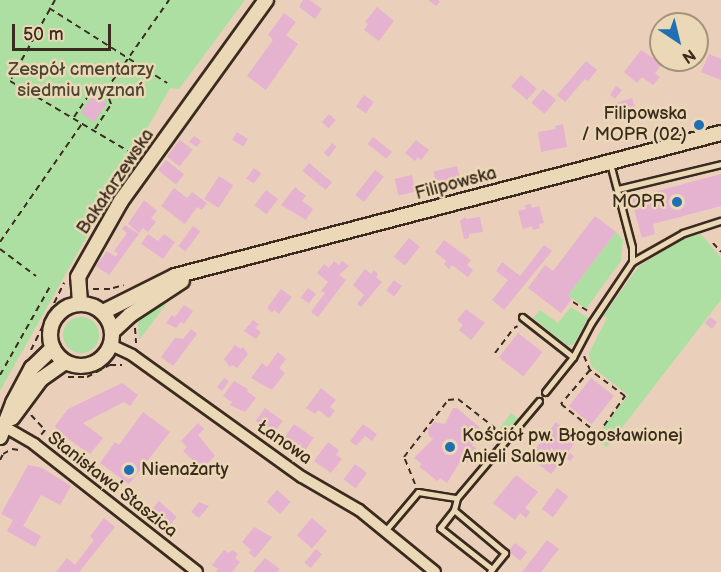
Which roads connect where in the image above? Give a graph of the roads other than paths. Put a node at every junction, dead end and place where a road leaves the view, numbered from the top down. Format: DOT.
graph roads {
  1 [pos="266,0"];
  2 [pos="721,133"];
  3 [pos="610,163"];
  4 [pos="721,164"];
  5 [pos="618,189"];
  6 [pos="721,221"];
  7 [pos="632,262"];
  8 [pos="199,270"];
  9 [pos="78,296"];
  10 [pos="103,312"];
  11 [pos="522,317"];
  12 [pos="112,338"];
  13 [pos="52,348"];
  14 [pos="573,357"];
  15 [pos="66,362"];
  16 [pos="545,392"];
  17 [pos="539,401"];
  18 [pos="2,429"];
  19 [pos="457,498"];
  20 [pos="454,510"];
  21 [pos="385,531"];
  22 [pos="491,571"];
  23 [pos="197,572"];
  24 [pos="435,572"];
  1 -- 9 [label="street, Bakałarzewska"];
  2 -- 3 [label="street, Filipowska"];
  3 -- 5 [label="lane"];
  3 -- 8 [label="street, Filipowska"];
  4 -- 5 [label="lane"];
  5 -- 7 [label="lane"];
  6 -- 7 [label="lane"];
  7 -- 14 [label="lane"];
  8 -- 10 [label="street, Filipowska"];
  8 -- 12 [label="street, Filipowska"];
  9 -- 10 [label="street"];
  9 -- 13 [label="street"];
  10 -- 12 [label="street"];
  11 -- 14 [label="lane"];
  12 -- 15 [label="street"];
  12 -- 21 [label="street, Łanowa"];
  13 -- 15 [label="street"];
  13 -- 18 [label="street"];
  14 -- 16 [label="lane"];
  15 -- 18 [label="street"];
  17 -- 19 [label="lane"];
  18 -- 23 [label="street, Stanisława Staszica"];
  19 -- 20 [label="lane"];
  19 -- 21 [label="lane"];
  20 -- 22 [label="lane"];
  20 -- 22 [label="lane"];
  21 -- 24 [label="street, Łanowa"];
}
